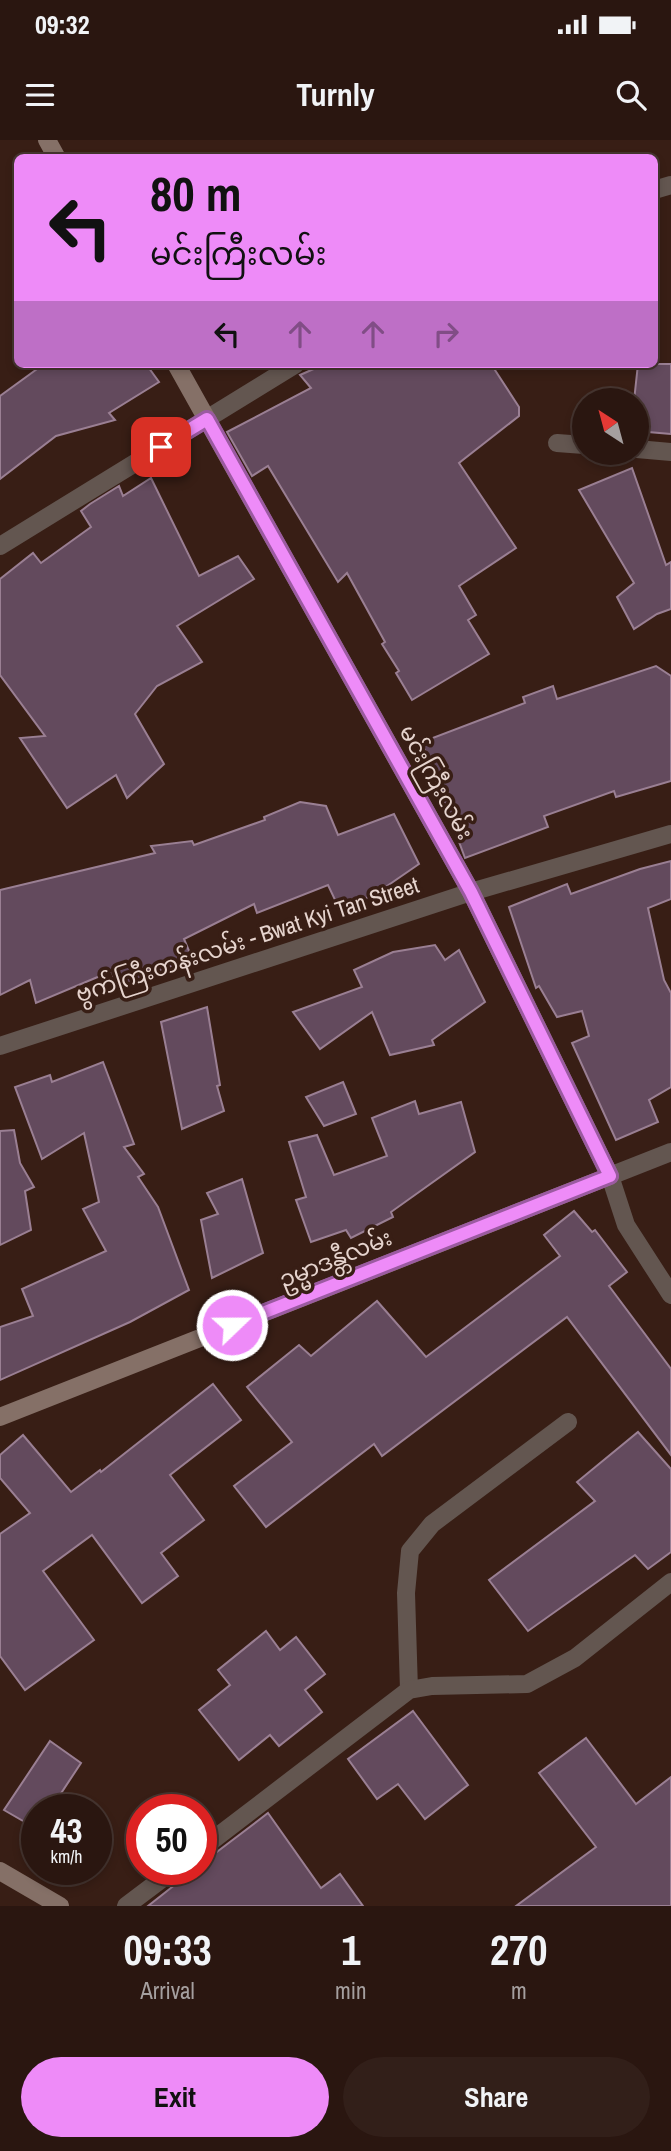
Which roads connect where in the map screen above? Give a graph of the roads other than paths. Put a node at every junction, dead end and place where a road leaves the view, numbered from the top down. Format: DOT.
graph roads {
  1 [pos="178,368"];
  2 [pos="290,368"];
  3 [pos="207,419"];
  4 [pos="557,443"];
  5 [pos="572,444"];
  6 [pos="649,451"];
  7 [pos="671,452"];
  8 [pos="0,546"];
  9 [pos="671,834"];
  10 [pos="471,892"];
  11 [pos="0,1046"];
  12 [pos="671,1152"];
  13 [pos="610,1176"];
  14 [pos="671,1295"];
  15 [pos="0,1418"];
  16 [pos="568,1422"];
  17 [pos="671,1582"];
  18 [pos="410,1690"];
  19 [pos="217,1837"];
  20 [pos="0,1871"];
  21 [pos="154,1885"];
  22 [pos="60,1906"];
  23 [pos="126,1906"];
  1 -- 3 [label="main road, မင်းကြီးလမ်း"];
  2 -- 3 [label="street"];
  3 -- 8 [label="street"];
  3 -- 10 [label="main road, မင်းကြီးလမ်း"];
  4 -- 5 [label="street"];
  6 -- 7 [label="street"];
  9 -- 10 [label="street, ဗွက်ကြီးတန်းလမ်း - Bwat Kyi Tan Street"];
  10 -- 11 [label="street, ဗွက်ကြီးတန်းလမ်း - Bwat Kyi Tan Street"];
  10 -- 13 [label="main road, မင်းကြီးလမ်း"];
  12 -- 13 [label="street"];
  13 -- 14 [label="street"];
  13 -- 15 [label="main road, ဥမ္မာဒန္တီလမ်း"];
  16 -- 18 [label="street"];
  17 -- 18 [label="street"];
  18 -- 19 [label="street"];
  20 -- 22 [label="main road"];
  21 -- 23 [label="street"];
}
